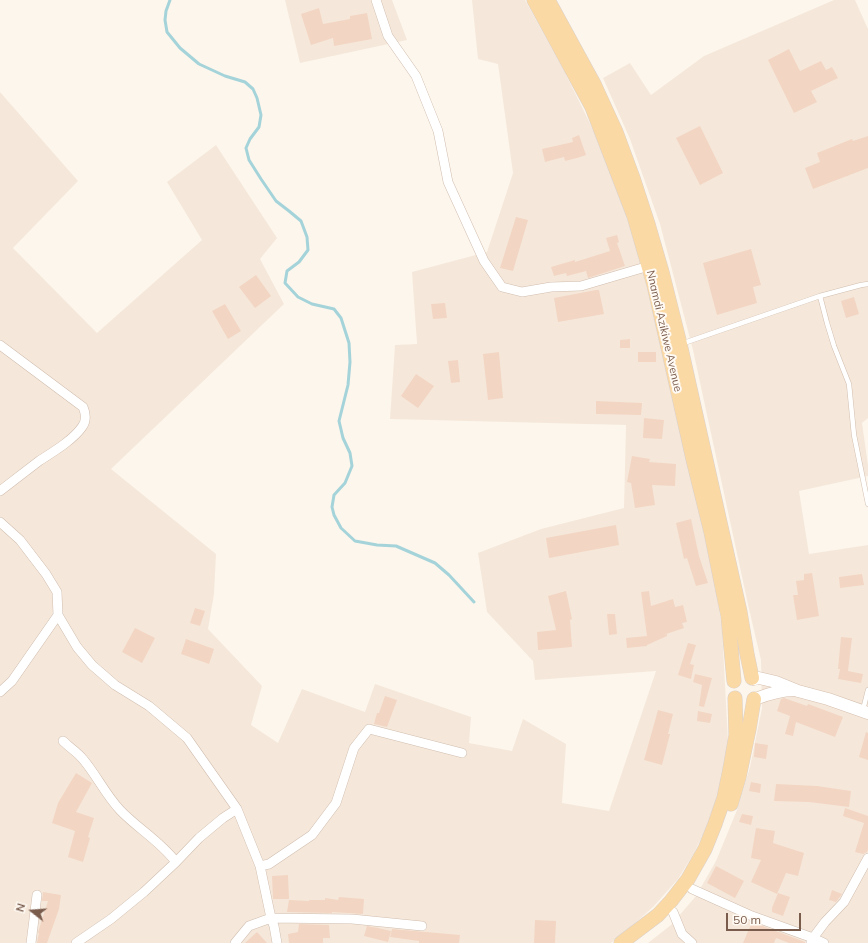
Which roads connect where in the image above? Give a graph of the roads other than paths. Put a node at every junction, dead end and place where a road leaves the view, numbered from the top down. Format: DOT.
graph roads {
  1 [pos="376,0"];
  2 [pos="534,0"];
  3 [pos="548,0"];
  4 [pos="649,266"];
  5 [pos="868,284"];
  6 [pos="820,296"];
  7 [pos="0,344"];
  8 [pos="680,344"];
  9 [pos="0,491"];
  10 [pos="868,504"];
  11 [pos="0,522"];
  12 [pos="58,615"];
  13 [pos="753,678"];
  14 [pos="734,681"];
  15 [pos="868,690"];
  16 [pos="798,691"];
  17 [pos="0,692"];
  18 [pos="735,698"];
  19 [pos="754,699"];
  20 [pos="866,712"];
  21 [pos="63,741"];
  22 [pos="462,753"];
  23 [pos="237,809"];
  24 [pos="868,858"];
  25 [pos="176,862"];
  26 [pos="260,866"];
  27 [pos="692,889"];
  28 [pos="37,895"];
  29 [pos="673,912"];
  30 [pos="271,918"];
  31 [pos="422,926"];
  32 [pos="812,941"];
  33 [pos="30,943"];
  34 [pos="76,943"];
  35 [pos="235,943"];
  36 [pos="277,943"];
  37 [pos="621,943"];
  38 [pos="636,943"];
  39 [pos="692,943"];
  40 [pos="824,943"];
  1 -- 4 [label="street"];
  2 -- 4 [label="main road, Nnamdi Azikiwe Avenue"];
  3 -- 8 [label="main road, Nnamdi Azikiwe Avenue"];
  4 -- 14 [label="main road, Nnamdi Azikiwe Avenue"];
  5 -- 6 [label="lane"];
  6 -- 8 [label="lane"];
  6 -- 10 [label="lane"];
  7 -- 9 [label="street"];
  8 -- 13 [label="main road, Nnamdi Azikiwe Avenue"];
  11 -- 12 [label="street"];
  12 -- 17 [label="street"];
  12 -- 23 [label="street"];
  13 -- 14 [label="main road"];
  13 -- 16 [label="main road"];
  13 -- 19 [label="main road"];
  14 -- 18 [label="main road"];
  15 -- 20 [label="lane"];
  16 -- 19 [label="main road"];
  16 -- 20 [label="main road"];
  18 -- 19 [label="main road"];
  18 -- 37 [label="main road"];
  19 -- 27 [label="main road"];
  21 -- 25 [label="street"];
  22 -- 26 [label="street"];
  23 -- 25 [label="street"];
  23 -- 26 [label="street"];
  24 -- 32 [label="street"];
  25 -- 34 [label="street"];
  26 -- 30 [label="street"];
  27 -- 29 [label="main road"];
  27 -- 32 [label="street"];
  28 -- 33 [label="street"];
  29 -- 38 [label="main road"];
  29 -- 39 [label="street"];
  30 -- 31 [label="street"];
  30 -- 35 [label="street"];
  30 -- 36 [label="street"];
  32 -- 40 [label="street"];
}
